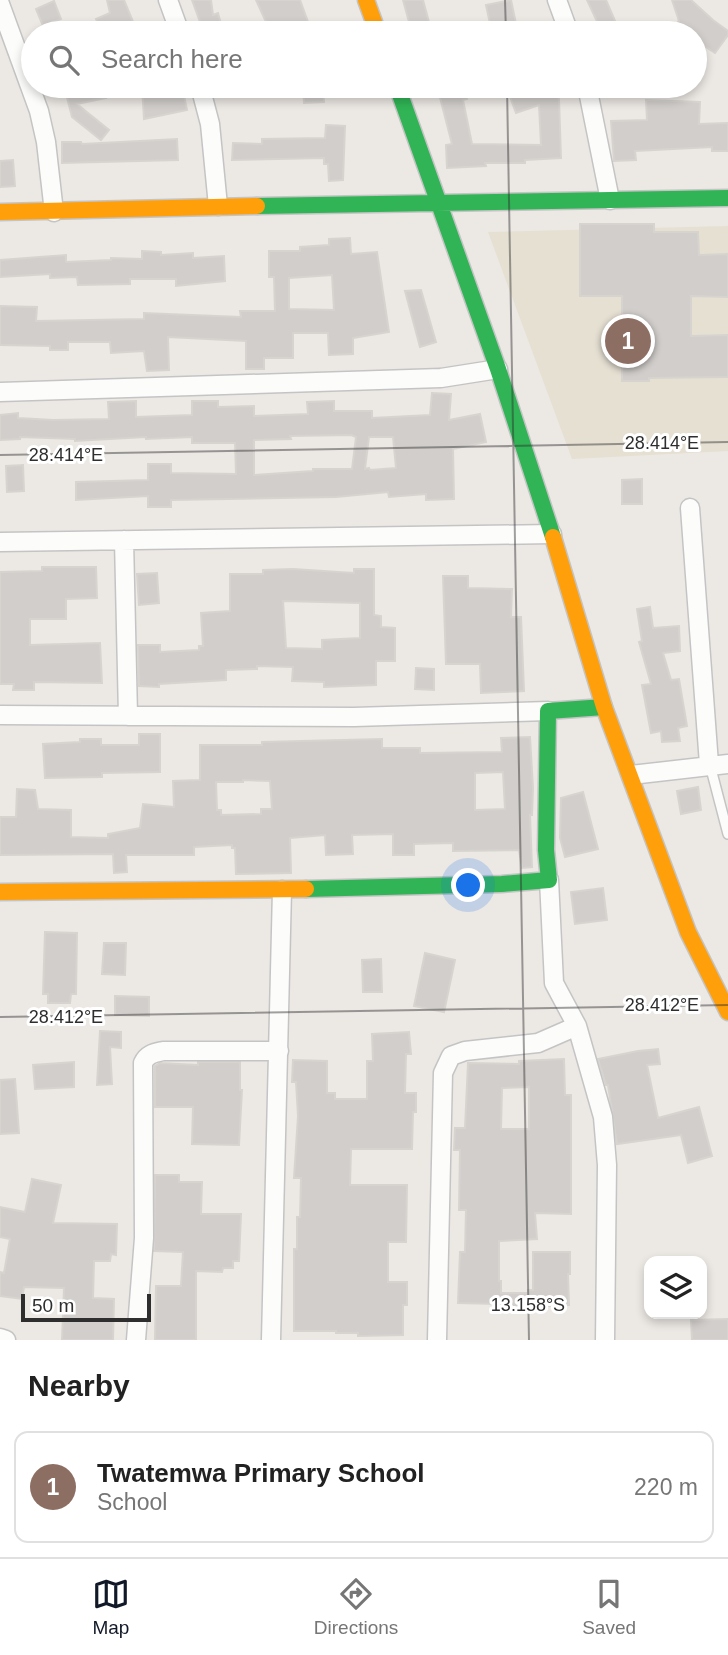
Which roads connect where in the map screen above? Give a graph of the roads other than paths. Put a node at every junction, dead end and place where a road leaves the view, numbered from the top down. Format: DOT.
graph roads {
  1 [pos="168,0"];
  2 [pos="366,0"];
  3 [pos="557,0"];
  4 [pos="0,4"];
  5 [pos="176,21"];
  6 [pos="374,21"];
  7 [pos="565,21"];
  8 [pos="21,62"];
  9 [pos="34,98"];
  10 [pos="203,98"];
  11 [pos="401,98"];
  12 [pos="589,98"];
  13 [pos="728,198"];
  14 [pos="610,200"];
  15 [pos="438,202"];
  16 [pos="218,206"];
  17 [pos="0,212"];
  18 [pos="54,212"];
  19 [pos="498,369"];
  20 [pos="0,392"];
  21 [pos="690,508"];
  22 [pos="552,534"];
  23 [pos="124,540"];
  24 [pos="0,542"];
  25 [pos="604,707"];
  26 [pos="548,711"];
  27 [pos="0,715"];
  28 [pos="128,716"];
  29 [pos="709,764"];
  30 [pos="728,764"];
  31 [pos="631,775"];
  32 [pos="728,834"];
  33 [pos="549,880"];
  34 [pos="282,890"];
  35 [pos="0,892"];
  36 [pos="728,1012"];
  37 [pos="577,1026"];
  38 [pos="279,1051"];
  39 [pos="0,1338"];
  40 [pos="6,1340"];
  41 [pos="136,1340"];
  42 [pos="271,1340"];
  43 [pos="437,1340"];
  44 [pos="605,1340"];
  1 -- 5 [label="street"];
  2 -- 6 [label="street"];
  3 -- 7 [label="street"];
  4 -- 8 [label="street"];
  9 -- 18 [label="street"];
  10 -- 16 [label="street"];
  11 -- 15 [label="street"];
  12 -- 14 [label="street"];
  13 -- 14 [label="street"];
  14 -- 15 [label="street"];
  15 -- 16 [label="street"];
  15 -- 19 [label="street"];
  16 -- 18 [label="street"];
  17 -- 18 [label="street"];
  19 -- 20 [label="street"];
  19 -- 22 [label="street"];
  21 -- 29 [label="street"];
  22 -- 23 [label="street"];
  22 -- 25 [label="street"];
  23 -- 24 [label="street"];
  23 -- 28 [label="street"];
  25 -- 26 [label="street"];
  25 -- 31 [label="street"];
  26 -- 28 [label="street"];
  26 -- 33 [label="street"];
  27 -- 28 [label="street"];
  29 -- 30 [label="street"];
  29 -- 31 [label="street"];
  29 -- 32 [label="lane"];
  31 -- 36 [label="street"];
  33 -- 34 [label="street"];
  33 -- 37 [label="street"];
  34 -- 35 [label="street"];
  34 -- 38 [label="street"];
  37 -- 43 [label="street"];
  37 -- 44 [label="street"];
  38 -- 41 [label="street"];
  38 -- 42 [label="street"];
  39 -- 40 [label="street"];
}
